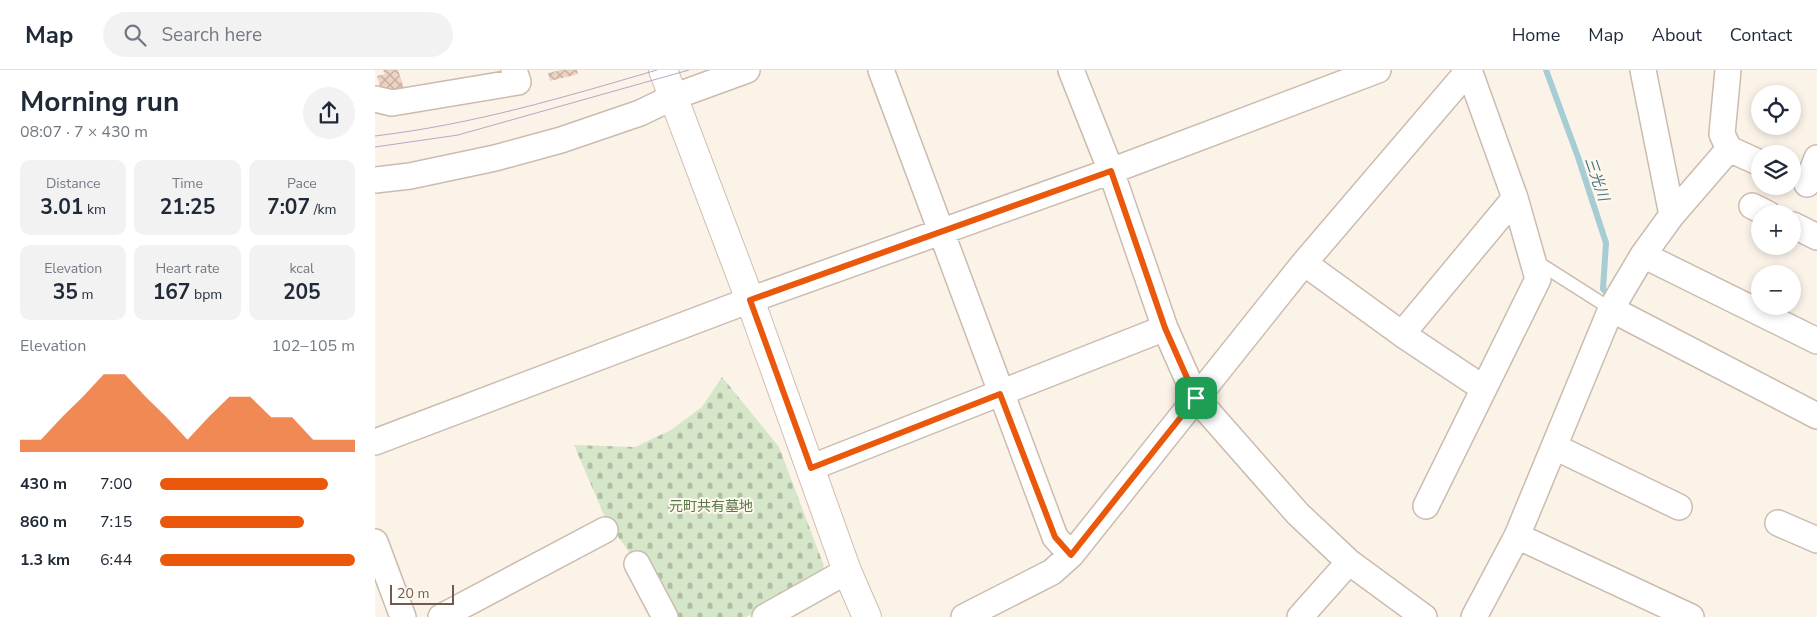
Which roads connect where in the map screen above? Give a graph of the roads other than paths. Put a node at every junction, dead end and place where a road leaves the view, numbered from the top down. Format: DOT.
graph roads {
  1 [pos="514,70"];
  2 [pos="663,70"];
  3 [pos="747,70"];
  4 [pos="881,70"];
  5 [pos="1071,70"];
  6 [pos="1378,70"];
  7 [pos="1469,70"];
  8 [pos="1643,70"];
  9 [pos="1728,70"];
  10 [pos="673,97"];
  11 [pos="375,99"];
  12 [pos="1729,149"];
  13 [pos="1817,158"];
  14 [pos="1751,159"];
  15 [pos="1111,171"];
  16 [pos="375,180"];
  17 [pos="1806,183"];
  18 [pos="1515,198"];
  19 [pos="1672,215"];
  20 [pos="1801,229"];
  21 [pos="941,232"];
  22 [pos="1817,236"];
  23 [pos="1643,255"];
  24 [pos="1534,260"];
  25 [pos="1304,263"];
  26 [pos="750,300"];
  27 [pos="1615,301"];
  28 [pos="1165,328"];
  29 [pos="1402,334"];
  30 [pos="1817,341"];
  31 [pos="1483,388"];
  32 [pos="1000,394"];
  33 [pos="1196,398"];
  34 [pos="1814,404"];
  35 [pos="375,442"];
  36 [pos="1555,446"];
  37 [pos="811,468"];
  38 [pos="1426,506"];
  39 [pos="1679,507"];
  40 [pos="1778,523"];
  41 [pos="605,530"];
  42 [pos="1815,535"];
  43 [pos="1517,536"];
  44 [pos="375,542"];
  45 [pos="1071,555"];
  46 [pos="1349,562"];
  47 [pos="637,564"];
  48 [pos="847,571"];
  49 [pos="472,610"];
  50 [pos="403,617"];
  51 [pos="441,617"];
  52 [pos="665,617"];
  53 [pos="765,617"];
  54 [pos="867,617"];
  55 [pos="964,617"];
  56 [pos="1300,617"];
  57 [pos="1425,617"];
  58 [pos="1474,617"];
  59 [pos="1691,617"];
  1 -- 11 [label="street"];
  2 -- 10 [label="street"];
  3 -- 10 [label="street"];
  4 -- 21 [label="street"];
  5 -- 15 [label="street"];
  6 -- 15 [label="street"];
  7 -- 18 [label="street"];
  7 -- 25 [label="street"];
  8 -- 19 [label="street"];
  9 -- 12 [label="street"];
  10 -- 16 [label="street"];
  10 -- 26 [label="street"];
  12 -- 14 [label="street"];
  12 -- 19 [label="street"];
  13 -- 17 [label="street"];
  15 -- 21 [label="street"];
  15 -- 28 [label="street"];
  18 -- 24 [label="street"];
  18 -- 29 [label="street"];
  19 -- 23 [label="street"];
  20 -- 22 [label="street"];
  21 -- 26 [label="street"];
  21 -- 32 [label="street"];
  23 -- 27 [label="street"];
  23 -- 30 [label="street"];
  24 -- 27 [label="lane"];
  24 -- 31 [label="street"];
  25 -- 29 [label="street"];
  25 -- 33 [label="street"];
  26 -- 35 [label="street"];
  26 -- 37 [label="street"];
  27 -- 34 [label="street"];
  27 -- 36 [label="street"];
  28 -- 32 [label="street"];
  28 -- 33 [label="street"];
  29 -- 31 [label="street"];
  31 -- 38 [label="street"];
  32 -- 37 [label="street"];
  32 -- 45 [label="street"];
  33 -- 45 [label="street"];
  33 -- 46 [label="street"];
  36 -- 39 [label="street"];
  36 -- 43 [label="street"];
  37 -- 48 [label="street"];
  40 -- 42 [label="street"];
  41 -- 49 [label="street"];
  43 -- 58 [label="street"];
  43 -- 59 [label="street"];
  44 -- 50 [label="street"];
  45 -- 55 [label="street"];
  46 -- 56 [label="street"];
  46 -- 57 [label="street"];
  47 -- 52 [label="street"];
  48 -- 53 [label="street"];
  48 -- 54 [label="street"];
  49 -- 51 [label="street"];
}
